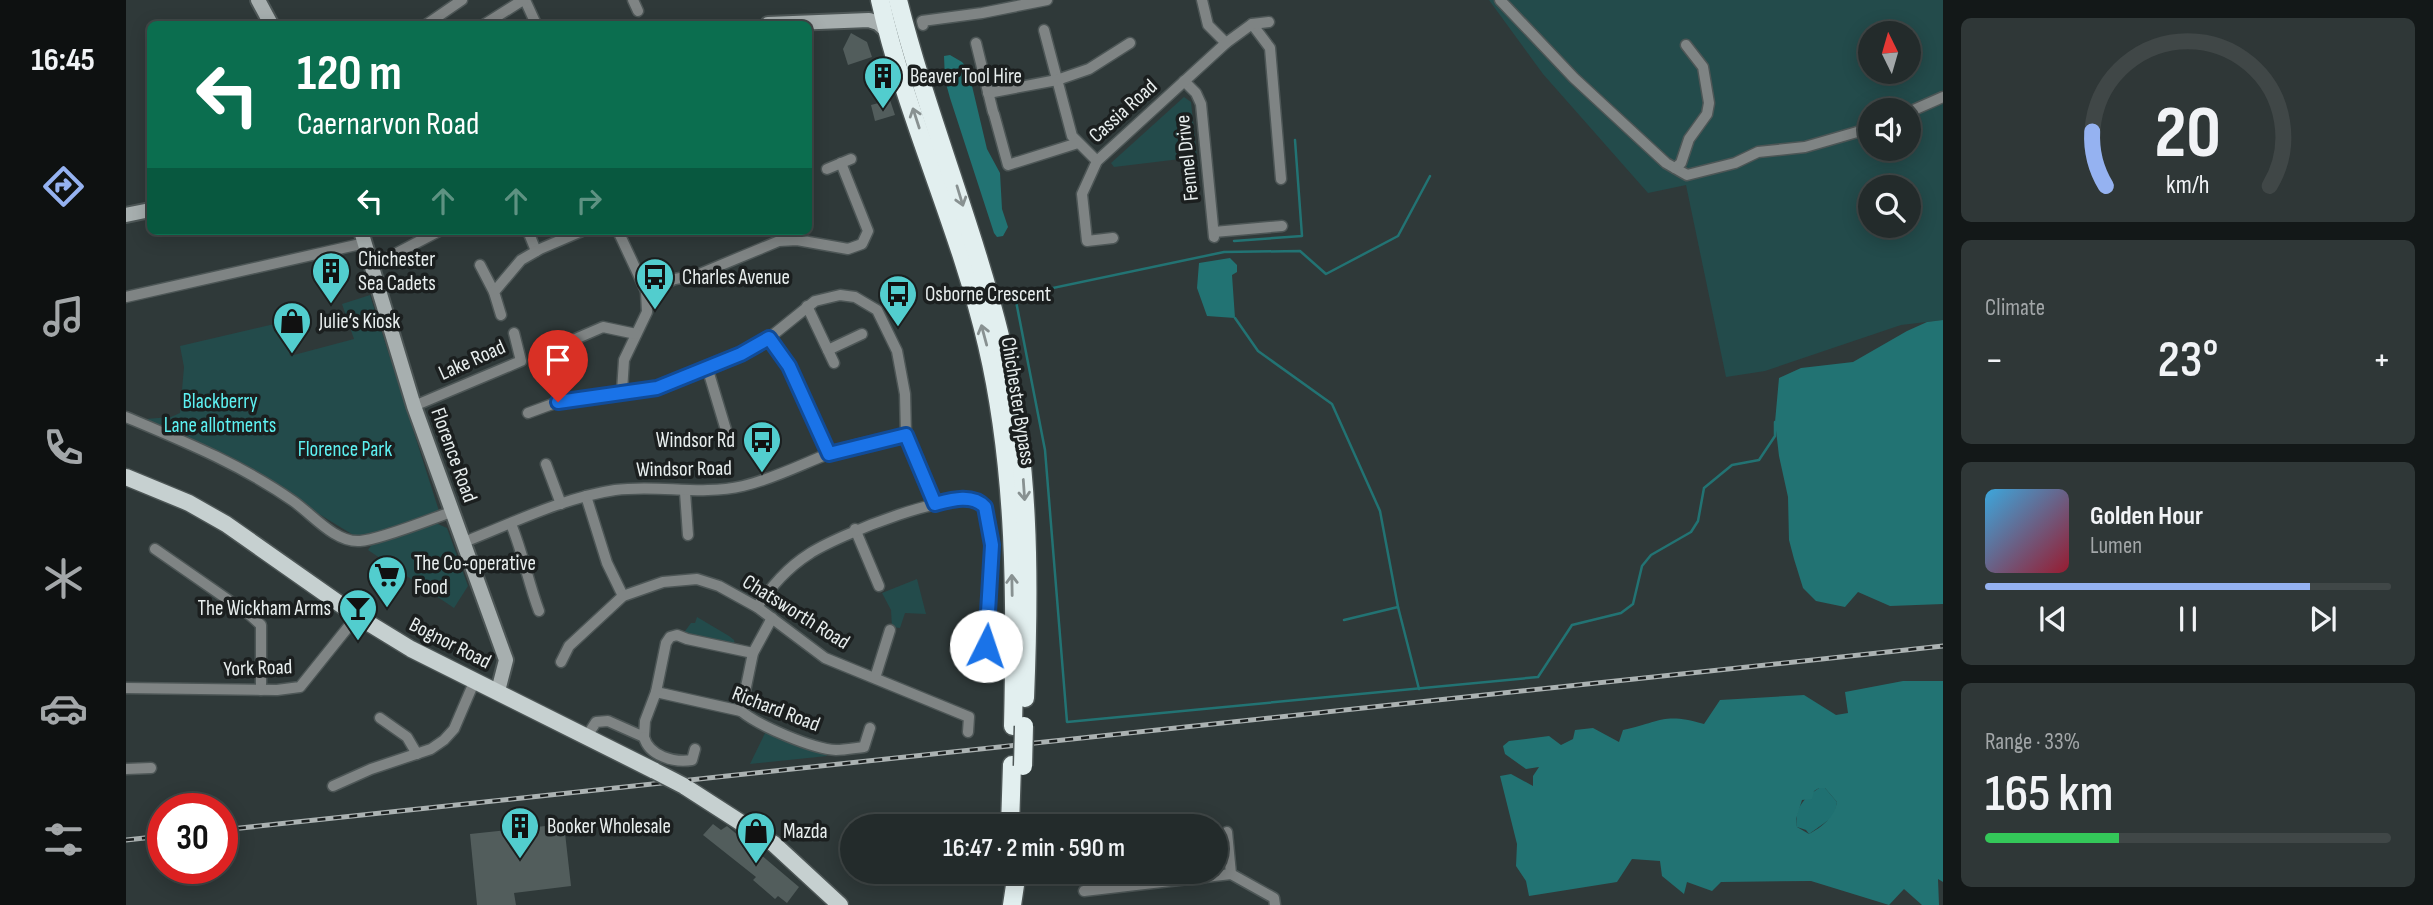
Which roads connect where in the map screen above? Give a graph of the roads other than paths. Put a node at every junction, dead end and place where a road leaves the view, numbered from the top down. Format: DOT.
graph roads {
  1 [pos="258,0"];
  2 [pos="462,0"];
  3 [pos="524,0"];
  4 [pos="633,0"];
  5 [pos="879,0"];
  6 [pos="898,0"];
  7 [pos="1046,0"];
  8 [pos="1202,0"];
  9 [pos="1500,0"];
  10 [pos="638,11"];
  11 [pos="867,20"];
  12 [pos="269,21"];
  13 [pos="431,21"];
  14 [pos="490,21"];
  15 [pos="534,21"];
  16 [pos="812,22"];
  17 [pos="1269,22"];
  18 [pos="1252,24"];
  19 [pos="922,25"];
  20 [pos="1044,30"];
  21 [pos="888,32"];
  22 [pos="976,43"];
  23 [pos="1130,43"];
  24 [pos="1226,43"];
  25 [pos="1686,45"];
  26 [pos="1057,80"];
  27 [pos="1184,81"];
  28 [pos="988,93"];
  29 [pos="1943,97"];
  30 [pos="1921,106"];
  31 [pos="1858,132"];
  32 [pos="1078,143"];
  33 [pos="1097,161"];
  34 [pos="1675,168"];
  35 [pos="827,169"];
  36 [pos="1281,179"];
  37 [pos="147,211"];
  38 [pos="126,215"];
  39 [pos="1282,226"];
  40 [pos="431,235"];
  41 [pos="530,235"];
  42 [pos="573,235"];
  43 [pos="620,235"];
  44 [pos="787,236"];
  45 [pos="363,237"];
  46 [pos="1113,238"];
  47 [pos="538,250"];
  48 [pos="480,265"];
  49 [pos="372,266"];
  50 [pos="646,291"];
  51 [pos="494,292"];
  52 [pos="126,297"];
  53 [pos="807,306"];
  54 [pos="501,315"];
  55 [pos="514,333"];
  56 [pos="636,334"];
  57 [pos="862,334"];
  58 [pos="769,338"];
  59 [pos="566,343"];
  60 [pos="828,350"];
  61 [pos="834,363"];
  62 [pos="707,367"];
  63 [pos="622,391"];
  64 [pos="414,406"];
  65 [pos="528,413"];
  66 [pos="126,417"];
  67 [pos="726,430"];
  68 [pos="906,435"];
  69 [pos="829,454"];
  70 [pos="546,464"];
  71 [pos="126,477"];
  72 [pos="685,492"];
  73 [pos="586,496"];
  74 [pos="561,504"];
  75 [pos="935,504"];
  76 [pos="452,512"];
  77 [pos="511,524"];
  78 [pos="855,529"];
  79 [pos="688,535"];
  80 [pos="464,542"];
  81 [pos="155,549"];
  82 [pos="879,586"];
  83 [pos="623,596"];
  84 [pos="757,607"];
  85 [pos="539,611"];
  86 [pos="357,616"];
  87 [pos="772,618"];
  88 [pos="890,630"];
  89 [pos="753,653"];
  90 [pos="561,662"];
  91 [pos="984,665"];
  92 [pos="875,678"];
  93 [pos="475,680"];
  94 [pos="126,688"];
  95 [pos="261,690"];
  96 [pos="498,691"];
  97 [pos="656,692"];
  98 [pos="741,711"];
  99 [pos="380,718"];
  100 [pos="1018,726"];
  101 [pos="870,728"];
  102 [pos="968,732"];
  103 [pos="587,736"];
  104 [pos="644,737"];
  105 [pos="695,749"];
  106 [pos="417,754"];
  107 [pos="1017,765"];
  108 [pos="151,768"];
  109 [pos="127,769"];
  110 [pos="333,786"];
  111 [pos="1011,814"];
  112 [pos="1020,814"];
  113 [pos="1228,842"];
  114 [pos="1231,874"];
  115 [pos="1004,884"];
  116 [pos="1015,884"];
  117 [pos="1084,891"];
  118 [pos="840,905"];
  119 [pos="1001,905"];
  120 [pos="1012,905"];
  121 [pos="1275,905"];
  1 -- 12 [label="street"];
  2 -- 13 [label="street"];
  3 -- 14 [label="street"];
  3 -- 15 [label="street"];
  4 -- 10 [label="street"];
  5 -- 11 [label="street"];
  5 -- 21 [label="highway, Chichester Bypass"];
  6 -- 100 [label="highway, Chichester Bypass, one-way"];
  7 -- 19 [label="street"];
  8 -- 24 [label="street"];
  9 -- 34 [label="street"];
  11 -- 16 [label="street"];
  11 -- 21 [label="street"];
  17 -- 18 [label="street, Cassia Road"];
  18 -- 24 [label="street, Cassia Road"];
  18 -- 36 [label="street"];
  20 -- 26 [label="street"];
  100 -- 21 [label="highway, Chichester Bypass, one-way"];
  22 -- 28 [label="street"];
  23 -- 26 [label="street"];
  24 -- 27 [label="street, Cassia Road"];
  25 -- 34 [label="street"];
  26 -- 28 [label="street"];
  26 -- 32 [label="street"];
  27 -- 33 [label="street, Cassia Road"];
  27 -- 39 [label="street, Fennel Drive"];
  28 -- 32 [label="street"];
  29 -- 30 [label="street"];
  31 -- 34 [label="street"];
  32 -- 33 [label="street"];
  33 -- 46 [label="street, Cassia Road"];
  35 -- 44 [label="street"];
  37 -- 38 [label="street"];
  40 -- 49 [label="street"];
  41 -- 47 [label="street"];
  42 -- 47 [label="street"];
  43 -- 50 [label="street"];
  44 -- 50 [label="street"];
  45 -- 49 [label="street, Florence Road"];
  45 -- 52 [label="street"];
  47 -- 51 [label="street"];
  48 -- 51 [label="street"];
  49 -- 64 [label="street, Florence Road"];
  50 -- 56 [label="street"];
  51 -- 54 [label="street"];
  53 -- 58 [label="street"];
  53 -- 60 [label="street"];
  53 -- 68 [label="street"];
  55 -- 64 [label="street, Lake Road"];
  56 -- 59 [label="street"];
  56 -- 63 [label="street"];
  57 -- 60 [label="street"];
  58 -- 62 [label="street"];
  58 -- 69 [label="street"];
  60 -- 61 [label="street"];
  62 -- 63 [label="street"];
  62 -- 67 [label="street"];
  63 -- 65 [label="street"];
  64 -- 76 [label="street, Florence Road"];
  66 -- 76 [label="street"];
  68 -- 69 [label="street, Windsor Road"];
  68 -- 75 [label="street"];
  69 -- 72 [label="street, Windsor Road"];
  70 -- 74 [label="street"];
  71 -- 86 [label="main road, Bognor Road"];
  72 -- 73 [label="street, Windsor Road"];
  72 -- 79 [label="street"];
  73 -- 74 [label="street, Windsor Road"];
  73 -- 83 [label="street"];
  74 -- 77 [label="street, Windsor Road"];
  75 -- 78 [label="street"];
  75 -- 91 [label="street"];
  76 -- 80 [label="street, Florence Road"];
  77 -- 80 [label="street, Windsor Road"];
  77 -- 85 [label="street"];
  78 -- 82 [label="street"];
  78 -- 84 [label="street"];
  80 -- 96 [label="street, Florence Road"];
  81 -- 95 [label="street"];
  83 -- 84 [label="street, Chatsworth Road"];
  83 -- 90 [label="street, Chatsworth Road"];
  84 -- 87 [label="street, Chatsworth Road"];
  86 -- 93 [label="main road, Bognor Road"];
  86 -- 95 [label="street, York Road"];
  87 -- 89 [label="street"];
  87 -- 92 [label="street, Chatsworth Road"];
  88 -- 92 [label="street"];
  89 -- 97 [label="street"];
  89 -- 98 [label="street"];
  92 -- 102 [label="street, Chatsworth Road"];
  93 -- 96 [label="main road, Bognor Road"];
  93 -- 106 [label="street"];
  94 -- 95 [label="street, York Road"];
  96 -- 103 [label="main road, Bognor Road"];
  97 -- 98 [label="street, Richard Road"];
  97 -- 104 [label="street"];
  98 -- 101 [label="street, Richard Road"];
  99 -- 106 [label="street"];
  100 -- 107 [label="highway, Chichester Bypass, bridge"];
  103 -- 104 [label="street"];
  103 -- 118 [label="main road, Bognor Road, bridge"];
  104 -- 105 [label="street"];
  106 -- 110 [label="street"];
  107 -- 111 [label="highway, Chichester Bypass"];
  107 -- 112 [label="highway, Chichester Bypass"];
  108 -- 109 [label="street"];
  113 -- 114 [label="street"];
  114 -- 117 [label="street"];
  114 -- 121 [label="street"];
  115 -- 119 [label="highway"];
  116 -- 120 [label="highway"];
}
